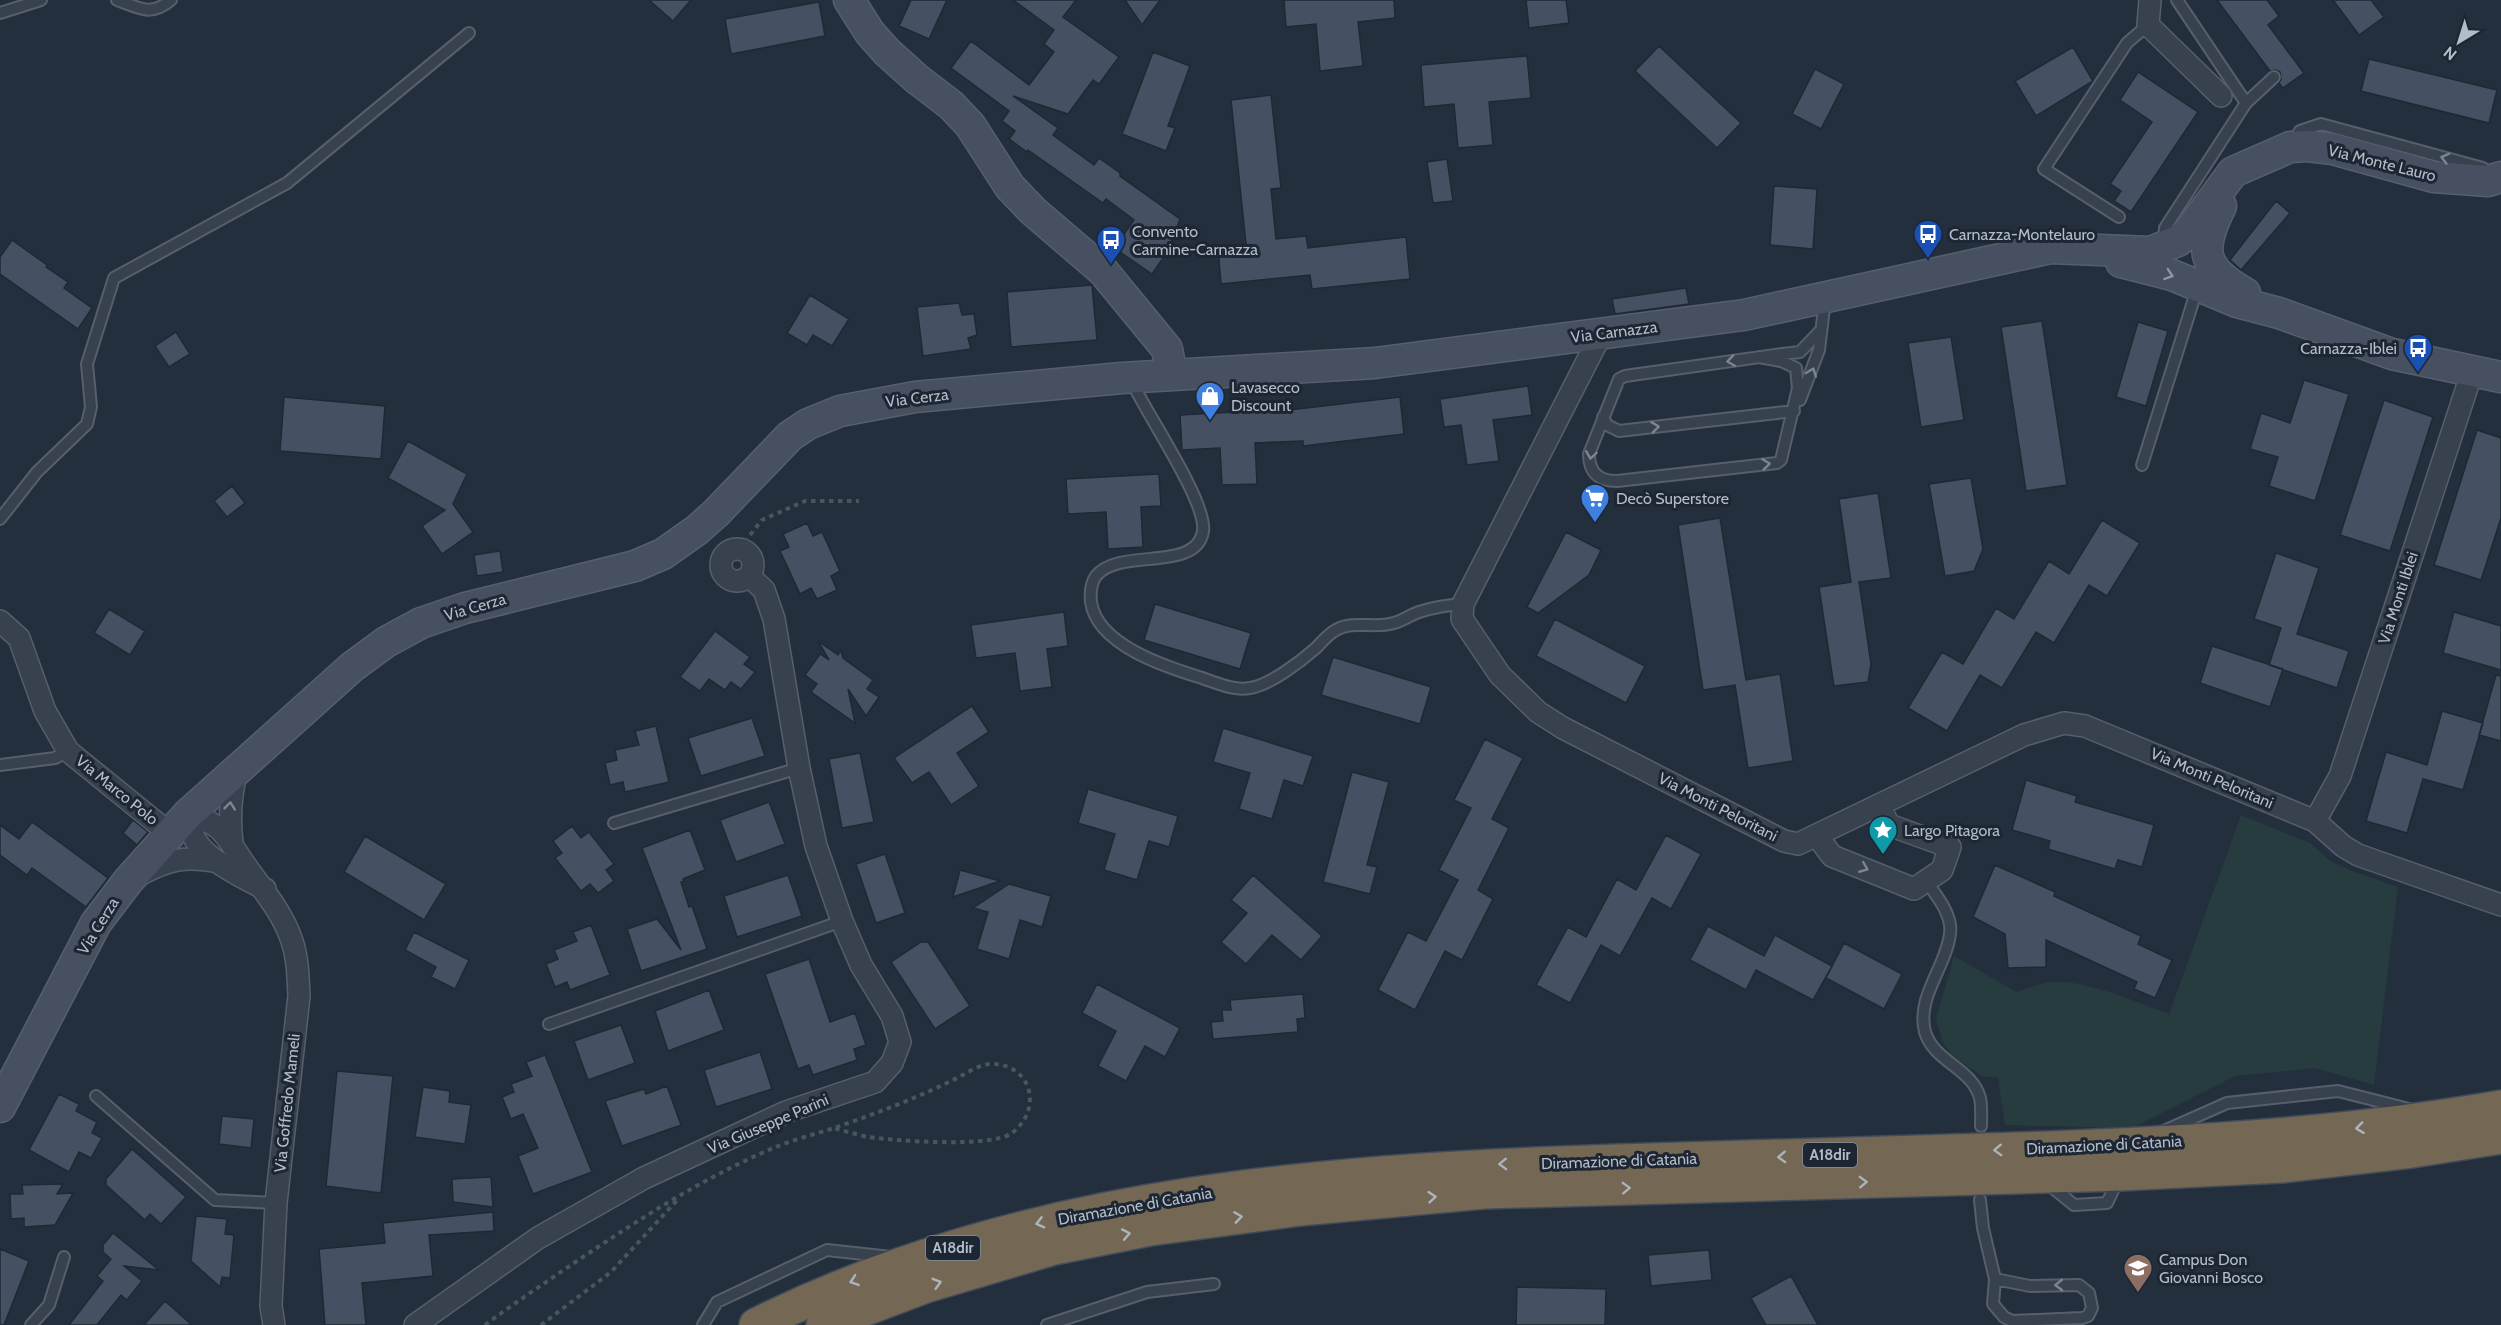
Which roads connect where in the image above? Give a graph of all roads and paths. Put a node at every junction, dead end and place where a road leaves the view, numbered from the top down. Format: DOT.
graph roads {
  1 [pos="41,0"];
  2 [pos="117,0"];
  3 [pos="171,0"];
  4 [pos="849,0"];
  5 [pos="2150,0"];
  6 [pos="2177,0"];
  7 [pos="0,13"];
  8 [pos="2148,25"];
  9 [pos="469,33"];
  10 [pos="2274,76"];
  11 [pos="2246,103"];
  12 [pos="2230,105"];
  13 [pos="2277,152"];
  14 [pos="2501,175"];
  15 [pos="2119,217"];
  16 [pos="2050,248"];
  17 [pos="2164,248"];
  18 [pos="2198,286"];
  19 [pos="1826,297"];
  20 [pos="2279,313"];
  21 [pos="1821,330"];
  22 [pos="1601,334"];
  23 [pos="1759,357"];
  24 [pos="2472,372"];
  25 [pos="1172,375"];
  26 [pos="1126,377"];
  27 [pos="2501,377"];
  28 [pos="1794,411"];
  29 [pos="1603,417"];
  30 [pos="2142,465"];
  31 [pos="859,501"];
  32 [pos="0,519"];
  33 [pos="739,549"];
  34 [pos="1463,604"];
  35 [pos="0,621"];
  36 [pos="68,751"];
  37 [pos="0,765"];
  38 [pos="799,768"];
  39 [pos="237,771"];
  40 [pos="1878,806"];
  41 [pos="2315,821"];
  42 [pos="614,823"];
  43 [pos="178,824"];
  44 [pos="1817,836"];
  45 [pos="232,843"];
  46 [pos="220,863"];
  47 [pos="128,881"];
  48 [pos="1926,881"];
  49 [pos="265,889"];
  50 [pos="2501,905"];
  51 [pos="842,921"];
  52 [pos="549,1024"];
  53 [pos="96,1096"];
  54 [pos="0,1107"];
  55 [pos="2501,1107"];
  56 [pos="1981,1126"];
  57 [pos="834,1128"];
  58 [pos="2501,1137"];
  59 [pos="2501,1152"];
  60 [pos="2127,1160"];
  61 [pos="2282,1166"];
  62 [pos="682,1195"];
  63 [pos="1980,1200"];
  64 [pos="276,1203"];
  65 [pos="64,1257"];
  66 [pos="915,1259"];
  67 [pos="1995,1279"];
  68 [pos="1214,1284"];
  69 [pos="31,1325"];
  70 [pos="274,1325"];
  71 [pos="416,1325"];
  72 [pos="485,1325"];
  73 [pos="541,1325"];
  74 [pos="703,1325"];
  75 [pos="756,1325"];
  76 [pos="823,1325"];
  77 [pos="1047,1325"];
  1 -- 7 [label="lane"];
  2 -- 3 [label="lane"];
  4 -- 25 [label="main road"];
  5 -- 8 [label="street"];
  6 -- 11 [label="lane"];
  8 -- 12 [label="street"];
  8 -- 15 [label="lane"];
  9 -- 32 [label="lane"];
  10 -- 11 [label="lane"];
  11 -- 12 [label="lane"];
  12 -- 17 [label="lane"];
  14 -- 13 [label="main road, Via Monte Lauro, one-way"];
  13 -- 17 [label="main road"];
  13 -- 20 [label="main road"];
  16 -- 17 [label="main road"];
  16 -- 18 [label="main road, one-way"];
  16 -- 19 [label="main road, Via Carnazza"];
  18 -- 20 [label="main road"];
  18 -- 30 [label="lane"];
  19 -- 21 [label="lane"];
  19 -- 22 [label="main road, Via Carnazza"];
  20 -- 24 [label="main road"];
  21 -- 23 [label="lane"];
  28 -- 21 [label="lane, one-way"];
  22 -- 25 [label="main road, Via Carnazza"];
  22 -- 34 [label="street"];
  23 -- 28 [label="lane"];
  23 -- 29 [label="lane, one-way"];
  24 -- 27 [label="main road"];
  24 -- 41 [label="street, Via Monti Iblei"];
  25 -- 26 [label="main road, Via Carnazza"];
  26 -- 34 [label="lane"];
  26 -- 39 [label="main road, Via Cerza"];
  29 -- 28 [label="lane, one-way"];
  29 -- 28 [label="lane, one-way"];
  31 -- 33 [label="path"];
  33 -- 38 [label="street, Via Giuseppe Parini"];
  34 -- 44 [label="street, Via Monti Peloritani"];
  35 -- 36 [label="street, Via Marco Polo"];
  36 -- 37 [label="lane"];
  36 -- 43 [label="street, Via Marco Polo"];
  38 -- 42 [label="lane"];
  38 -- 51 [label="street, Via Giuseppe Parini"];
  39 -- 43 [label="main road, Via Cerza"];
  45 -- 39 [label="street, one-way"];
  40 -- 41 [label="street, Via Monti Peloritani"];
  40 -- 44 [label="street, Via Monti Peloritani"];
  40 -- 48 [label="street"];
  41 -- 50 [label="street, Via Monti Peloritani"];
  43 -- 45 [label="street, Via Marco Polo"];
  43 -- 46 [label="street"];
  43 -- 47 [label="main road, Via Cerza"];
  44 -- 48 [label="street, one-way"];
  45 -- 49 [label="street, Via Goffredo Mameli"];
  46 -- 47 [label="street"];
  46 -- 49 [label="street"];
  47 -- 54 [label="main road, Via Cerza"];
  48 -- 56 [label="lane"];
  49 -- 64 [label="street, Via Goffredo Mameli"];
  51 -- 52 [label="lane"];
  51 -- 71 [label="street, Via Giuseppe Parini"];
  53 -- 64 [label="lane"];
  55 -- 60 [label="highway, Diramazione di Catania / A18dir"];
  57 -- 57 [label="path"];
  57 -- 62 [label="path"];
  58 -- 61 [label="highway, Diramazione di Catania / A18dir"];
  59 -- 61 [label="highway"];
  60 -- 61 [label="highway, Diramazione di Catania / A18dir"];
  60 -- 66 [label="highway, Diramazione di Catania / A18dir, one-way"];
  76 -- 60 [label="highway, Diramazione di Catania / A18dir, one-way"];
  62 -- 72 [label="path"];
  62 -- 73 [label="path"];
  63 -- 67 [label="lane"];
  64 -- 70 [label="street, Via Goffredo Mameli"];
  65 -- 69 [label="lane"];
  66 -- 74 [label="lane"];
  66 -- 75 [label="highway, Diramazione di Catania / A18dir, one-way"];
  67 -- 67 [label="lane, one-way"];
  68 -- 77 [label="lane"];
}
